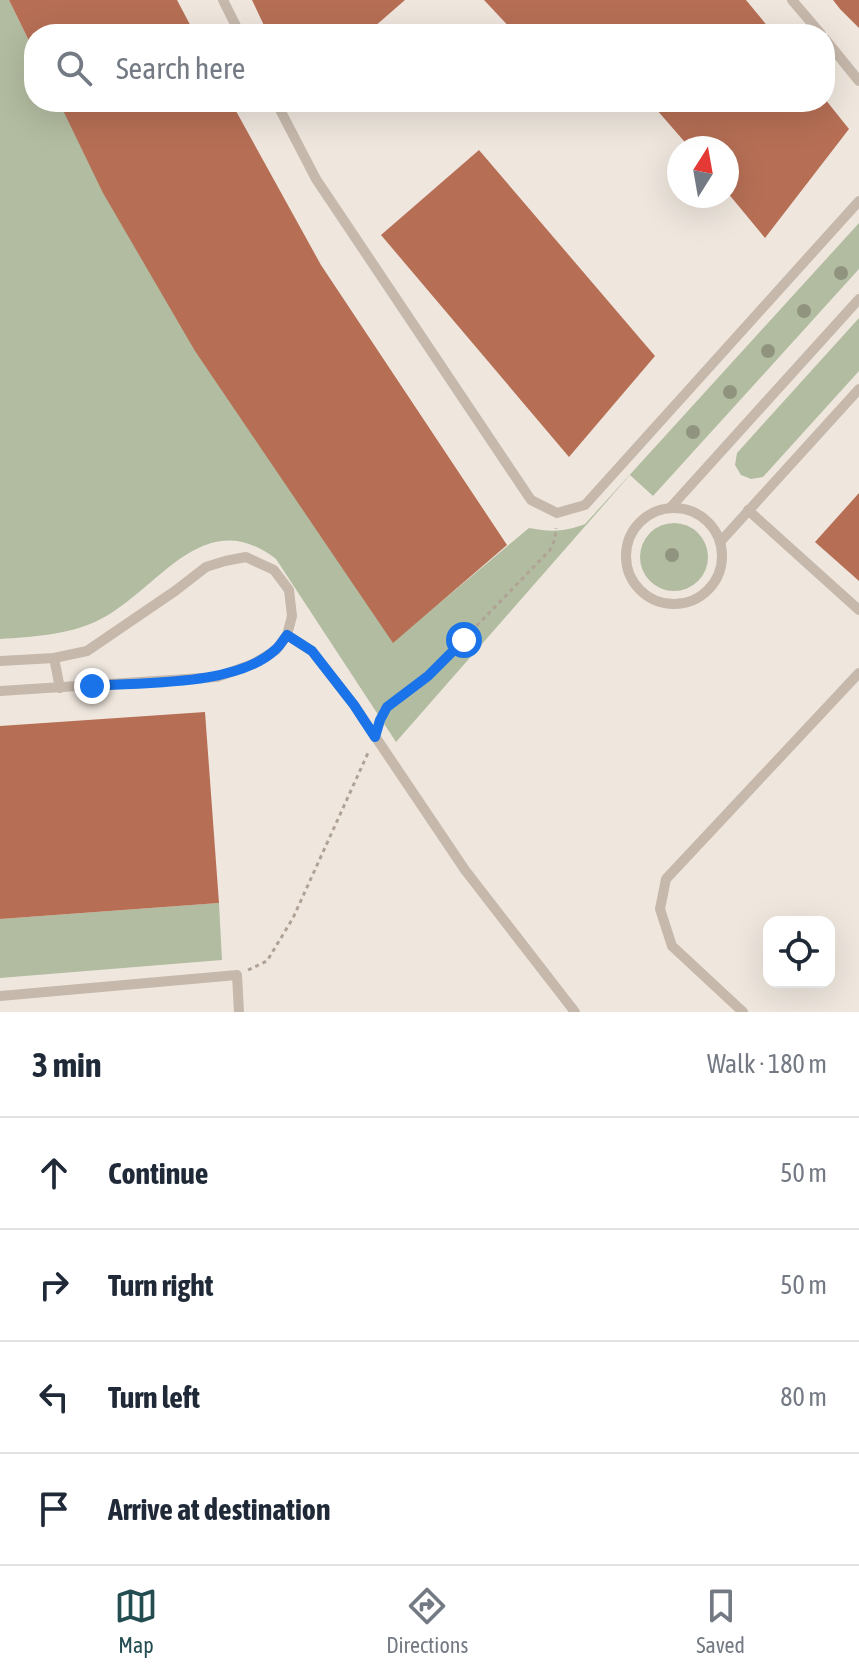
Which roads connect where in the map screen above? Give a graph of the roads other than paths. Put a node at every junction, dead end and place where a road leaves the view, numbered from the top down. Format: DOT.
graph roads {
  1 [pos="223,0"];
  2 [pos="792,0"];
  3 [pos="235,24"];
  4 [pos="812,24"];
  5 [pos="835,51"];
  6 [pos="859,81"];
  7 [pos="281,112"];
  8 [pos="859,201"];
  9 [pos="859,299"];
  10 [pos="859,389"];
  11 [pos="670,508"];
  12 [pos="748,510"];
  13 [pos="721,541"];
  14 [pos="859,610"];
  15 [pos="287,635"];
  16 [pos="54,658"];
  17 [pos="0,661"];
  18 [pos="859,673"];
  19 [pos="60,688"];
  20 [pos="0,691"];
  21 [pos="0,996"];
  22 [pos="239,1012"];
  23 [pos="575,1012"];
  24 [pos="743,1012"];
  1 -- 3 [label="lane"];
  2 -- 4 [label="lane"];
  5 -- 6 [label="lane"];
  7 -- 8 [label="lane"];
  9 -- 11 [label="lane"];
  10 -- 12 [label="lane"];
  11 -- 13 [label="lane"];
  11 -- 13 [label="lane"];
  12 -- 13 [label="lane"];
  12 -- 14 [label="lane"];
  15 -- 16 [label="lane"];
  15 -- 19 [label="lane"];
  15 -- 23 [label="lane"];
  16 -- 17 [label="lane"];
  16 -- 19 [label="lane"];
  18 -- 24 [label="lane"];
  19 -- 20 [label="lane"];
  21 -- 22 [label="lane"];
}
